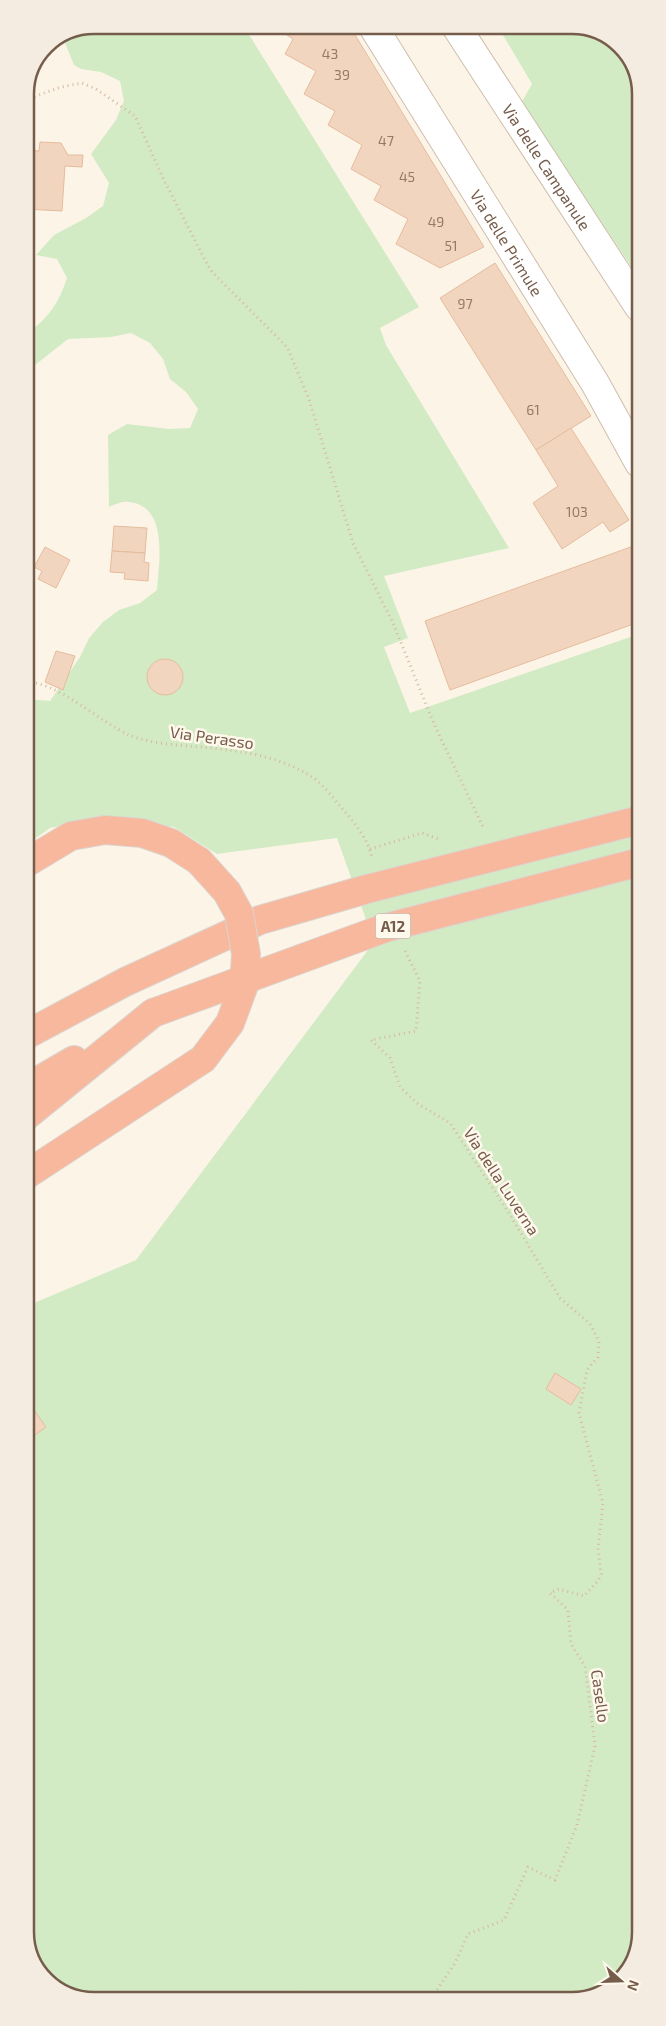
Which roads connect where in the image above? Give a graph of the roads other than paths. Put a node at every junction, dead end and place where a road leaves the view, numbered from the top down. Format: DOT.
graph roads {
  1 [pos="378,34"];
  2 [pos="462,34"];
  3 [pos="632,296"];
  4 [pos="632,450"];
  5 [pos="632,822"];
  6 [pos="34,858"];
  7 [pos="632,864"];
  8 [pos="153,1013"];
  9 [pos="34,1031"];
  10 [pos="34,1083"];
  11 [pos="34,1110"];
  12 [pos="34,1170"];
  1 -- 4 [label="street, Via delle Primule"];
  2 -- 3 [label="street, Via delle Campanule"];
  5 -- 9 [label="highway, bridge"];
  6 -- 12 [label="highway, bridge"];
  7 -- 8 [label="highway, A12, bridge"];
  8 -- 10 [label="highway, A12"];
  8 -- 11 [label="highway"];
}
